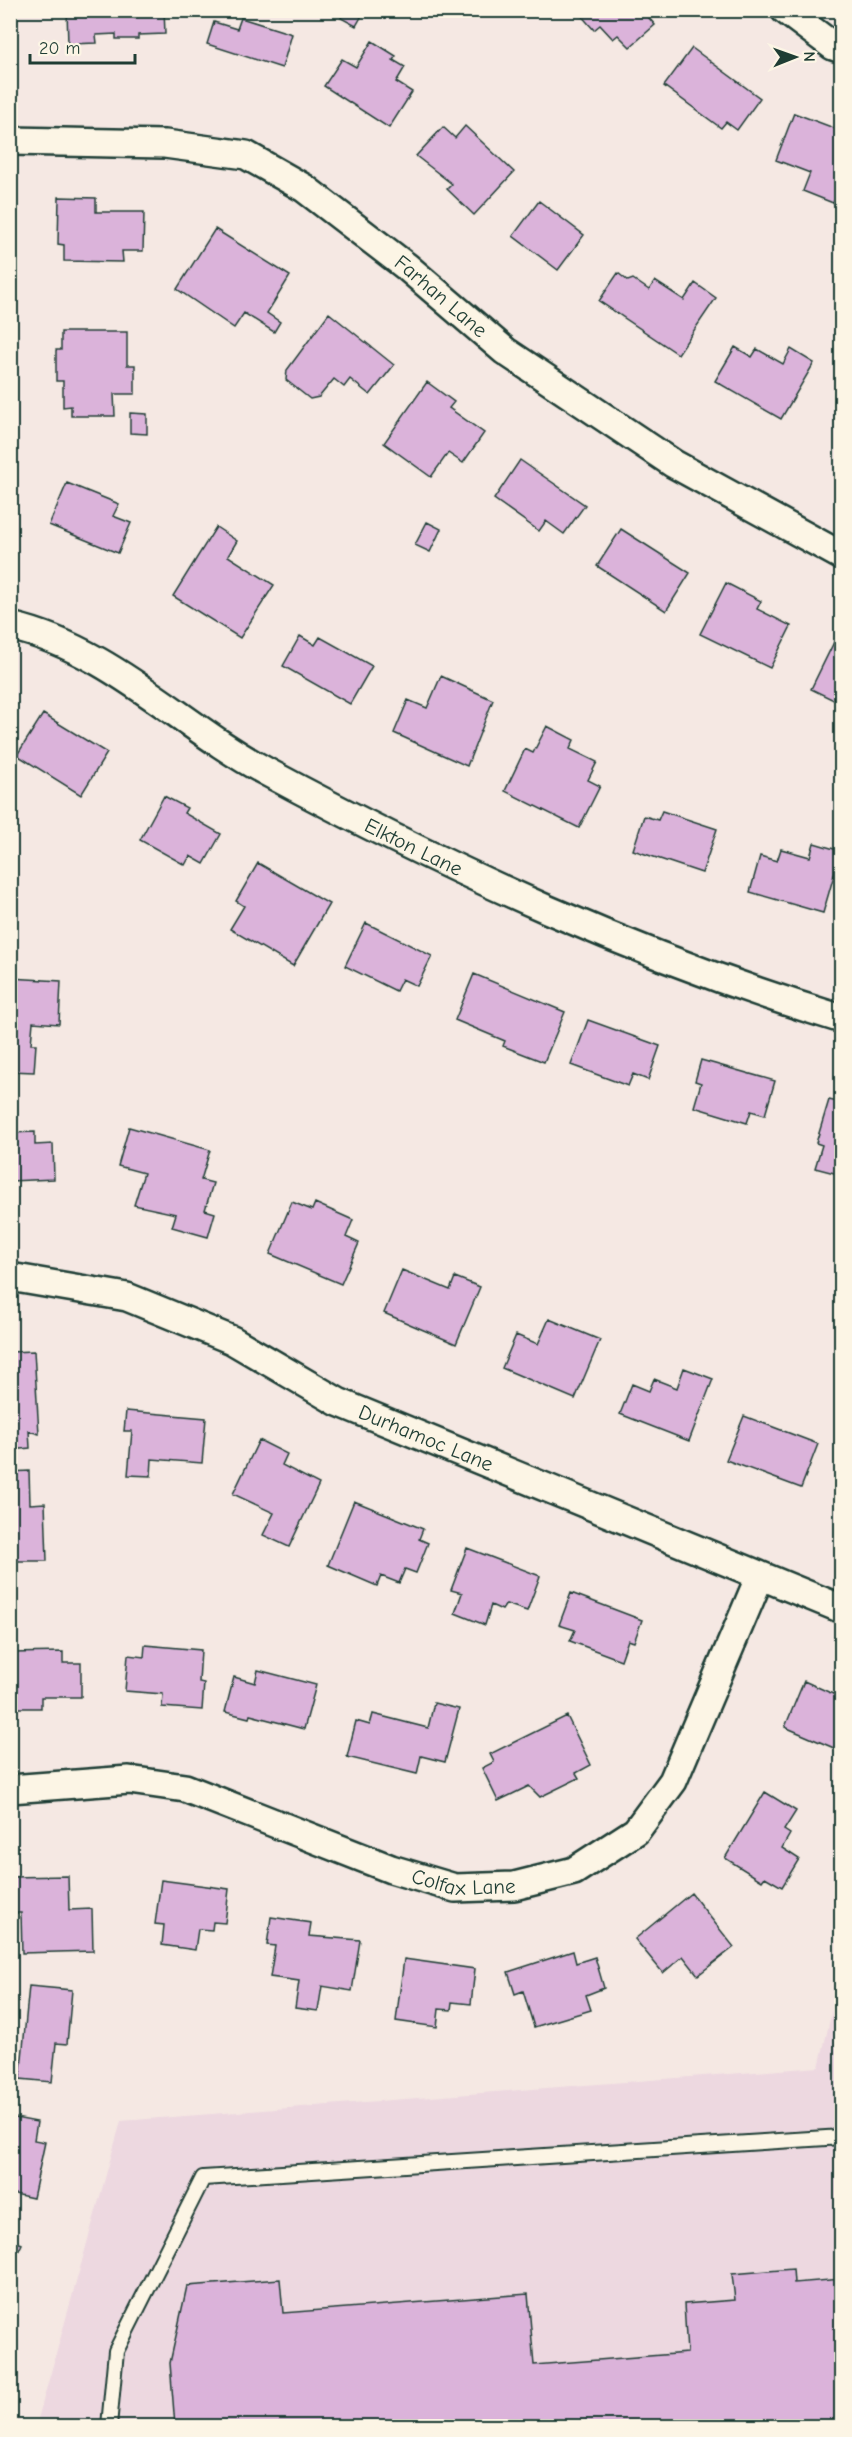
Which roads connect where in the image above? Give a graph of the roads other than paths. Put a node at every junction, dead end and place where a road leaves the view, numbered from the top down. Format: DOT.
graph roads {
  1 [pos="785,10"];
  2 [pos="842,49"];
  3 [pos="10,141"];
  4 [pos="842,556"];
  5 [pos="10,626"];
  6 [pos="842,1019"];
  7 [pos="10,1277"];
  8 [pos="760,1576"];
  9 [pos="842,1609"];
  10 [pos="10,1789"];
  11 [pos="842,2137"];
  12 [pos="110,2427"];
  1 -- 2 [label="street"];
  3 -- 4 [label="street, Farhan Lane"];
  5 -- 6 [label="street, Elkton Lane"];
  7 -- 8 [label="street, Durhamoc Lane"];
  8 -- 9 [label="street, Durhamoc Lane"];
  8 -- 10 [label="street, Colfax Lane"];
  11 -- 12 [label="lane"];
}
